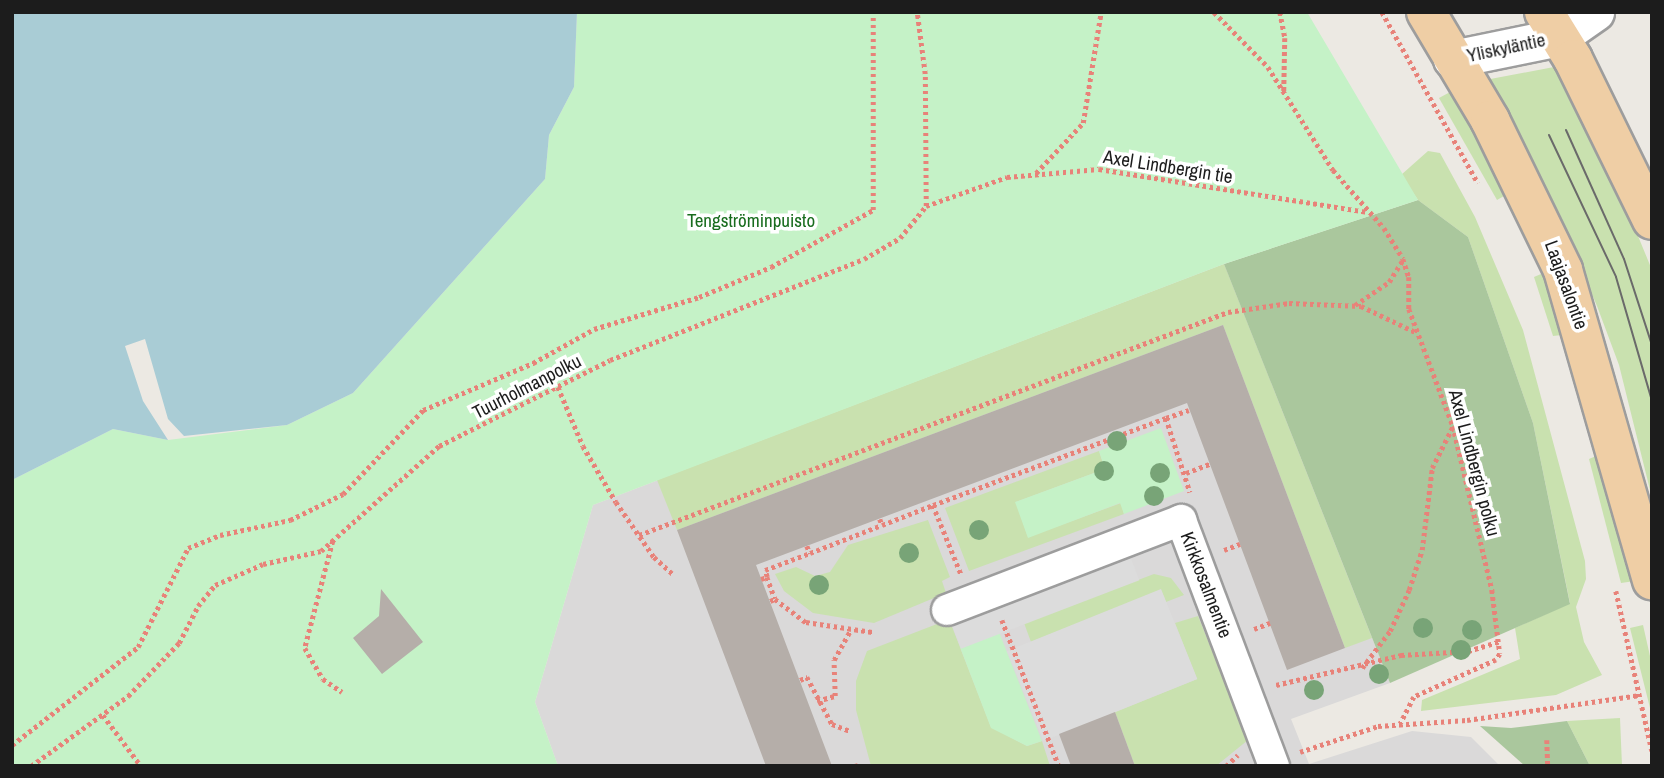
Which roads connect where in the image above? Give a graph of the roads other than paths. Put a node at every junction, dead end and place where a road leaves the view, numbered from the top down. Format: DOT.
graph roads {
  1 [pos="1426,12"];
  2 [pos="1595,12"];
  3 [pos="1552,24"];
  4 [pos="1452,59"];
  5 [pos="1652,219"];
  6 [pos="1652,581"];
  7 [pos="970,601"];
  8 [pos="1273,764"];
  1 -- 4 [label="main road, Laajasalontie"];
  2 -- 3 [label="street, Yliskyläntie"];
  3 -- 4 [label="street, Yliskyläntie"];
  3 -- 5 [label="main road"];
  4 -- 6 [label="main road, Laajasalontie"];
  7 -- 8 [label="street, Kirkkosalmentie"];
}
